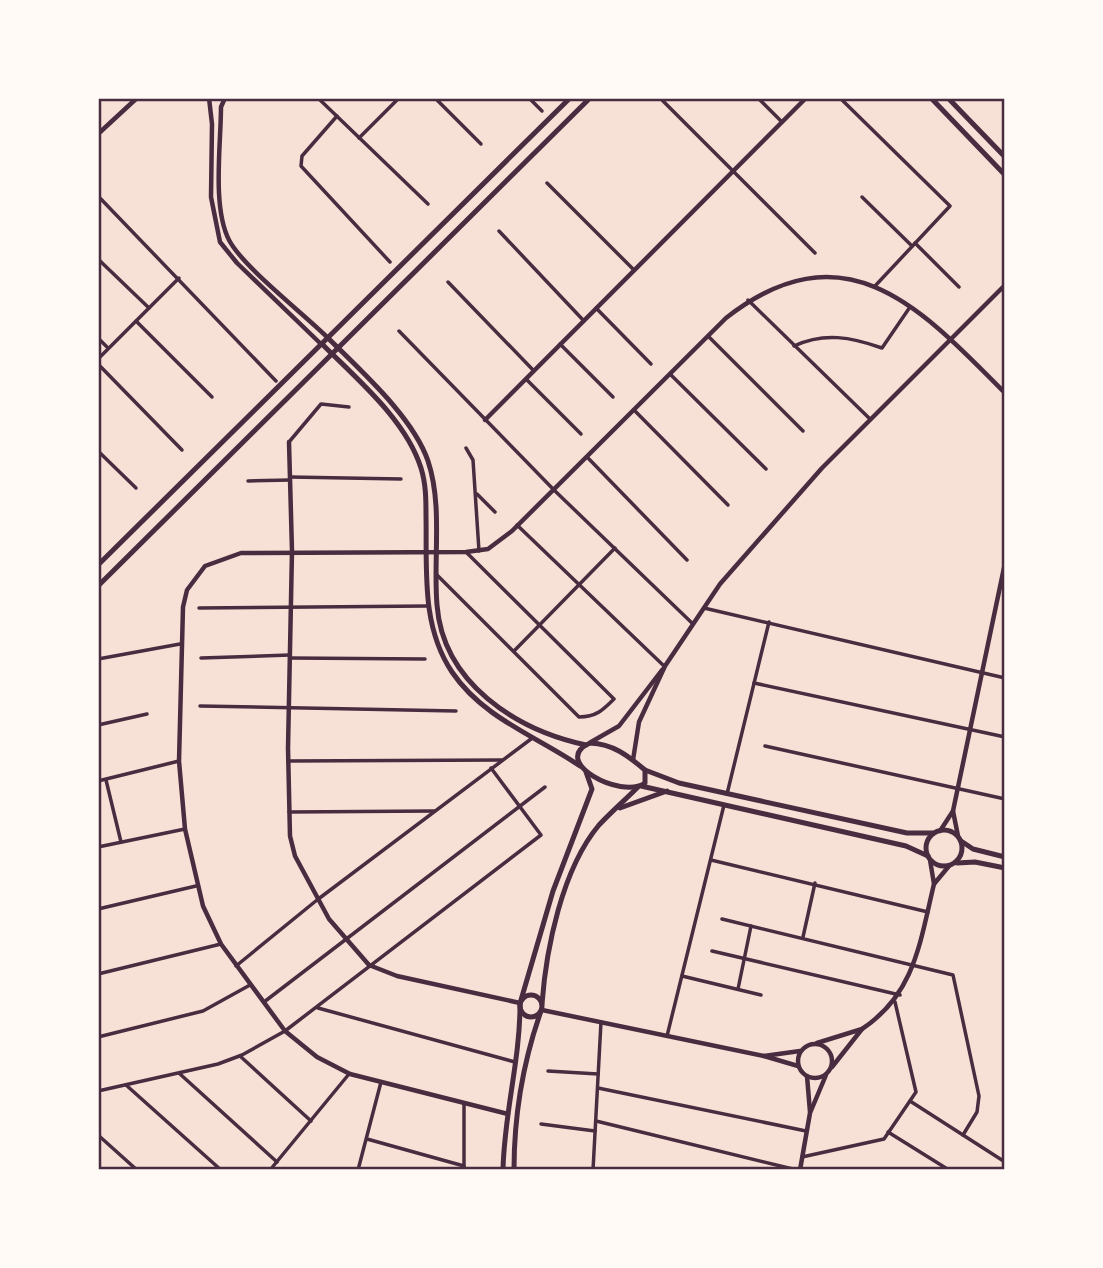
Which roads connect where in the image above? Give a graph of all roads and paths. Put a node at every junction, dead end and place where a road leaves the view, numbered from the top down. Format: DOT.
graph roads {
  1 [pos="137,98"];
  2 [pos="209,98"];
  3 [pos="225,98"];
  4 [pos="318,98"];
  5 [pos="400,98"];
  6 [pos="435,98"];
  7 [pos="529,98"];
  8 [pos="570,98"];
  9 [pos="590,98"];
  10 [pos="660,98"];
  11 [pos="758,98"];
  12 [pos="806,98"];
  13 [pos="840,98"];
  14 [pos="931,98"];
  15 [pos="948,98"];
  16 [pos="542,111"];
  17 [pos="337,116"];
  18 [pos="550,118"];
  19 [pos="782,122"];
  20 [pos="221,123"];
  21 [pos="212,124"];
  22 [pos="560,127"];
  23 [pos="98,134"];
  24 [pos="359,138"];
  25 [pos="481,144"];
  26 [pos="1005,157"];
  27 [pos="733,172"];
  28 [pos="1005,175"];
  29 [pos="547,183"];
  30 [pos="98,195"];
  31 [pos="862,197"];
  32 [pos="428,204"];
  33 [pos="499,232"];
  34 [pos="914,244"];
  35 [pos="815,253"];
  36 [pos="98,259"];
  37 [pos="390,262"];
  38 [pos="634,270"];
  39 [pos="179,278"];
  40 [pos="448,282"];
  41 [pos="1005,285"];
  42 [pos="874,286"];
  43 [pos="959,287"];
  44 [pos="748,300"];
  45 [pos="911,305"];
  46 [pos="149,308"];
  47 [pos="596,308"];
  48 [pos="136,321"];
  49 [pos="584,321"];
  50 [pos="399,331"];
  51 [pos="708,335"];
  52 [pos="98,338"];
  53 [pos="328,338"];
  54 [pos="952,339"];
  55 [pos="322,344"];
  56 [pos="560,344"];
  57 [pos="794,346"];
  58 [pos="337,347"];
  59 [pos="108,348"];
  60 [pos="331,354"];
  61 [pos="98,359"];
  62 [pos="98,364"];
  63 [pos="651,364"];
  64 [pos="534,371"];
  65 [pos="670,374"];
  66 [pos="526,379"];
  67 [pos="276,381"];
  68 [pos="1005,393"];
  69 [pos="212,397"];
  70 [pos="613,397"];
  71 [pos="349,407"];
  72 [pos="634,410"];
  73 [pos="870,419"];
  74 [pos="485,420"];
  75 [pos="803,431"];
  76 [pos="580,434"];
  77 [pos="289,442"];
  78 [pos="466,448"];
  79 [pos="182,450"];
  80 [pos="98,451"];
  81 [pos="588,458"];
  82 [pos="766,469"];
  83 [pos="290,479"];
  84 [pos="401,479"];
  85 [pos="248,481"];
  86 [pos="136,488"];
  87 [pos="554,490"];
  88 [pos="475,492"];
  89 [pos="729,505"];
  90 [pos="495,512"];
  91 [pos="426,524"];
  92 [pos="435,524"];
  93 [pos="517,525"];
  94 [pos="615,548"];
  95 [pos="292,551"];
  96 [pos="427,551"];
  97 [pos="435,551"];
  98 [pos="479,551"];
  99 [pos="466,552"];
  100 [pos="687,560"];
  101 [pos="1005,563"];
  102 [pos="98,565"];
  103 [pos="436,574"];
  104 [pos="1003,579"];
  105 [pos="98,586"];
  106 [pos="578,586"];
  107 [pos="291,607"];
  108 [pos="428,607"];
  109 [pos="199,608"];
  110 [pos="704,608"];
  111 [pos="769,622"];
  112 [pos="693,624"];
  113 [pos="539,626"];
  114 [pos="180,644"];
  115 [pos="514,651"];
  116 [pos="290,656"];
  117 [pos="201,658"];
  118 [pos="98,659"];
  119 [pos="425,659"];
  120 [pos="664,666"];
  121 [pos="982,672"];
  122 [pos="1005,678"];
  123 [pos="754,683"];
  124 [pos="200,706"];
  125 [pos="289,709"];
  126 [pos="456,710"];
  127 [pos="147,714"];
  128 [pos="98,725"];
  129 [pos="970,729"];
  130 [pos="536,731"];
  131 [pos="1005,737"];
  132 [pos="531,739"];
  133 [pos="588,744"];
  134 [pos="765,746"];
  135 [pos="502,760"];
  136 [pos="633,760"];
  137 [pos="179,761"];
  138 [pos="288,761"];
  139 [pos="580,766"];
  140 [pos="491,768"];
  141 [pos="645,770"];
  142 [pos="586,772"];
  143 [pos="106,779"];
  144 [pos="98,781"];
  145 [pos="639,786"];
  146 [pos="545,787"];
  147 [pos="957,789"];
  148 [pos="667,791"];
  149 [pos="727,794"];
  150 [pos="1005,799"];
  151 [pos="724,804"];
  152 [pos="519,805"];
  153 [pos="617,809"];
  154 [pos="435,811"];
  155 [pos="953,811"];
  156 [pos="289,812"];
  157 [pos="185,829"];
  158 [pos="937,832"];
  159 [pos="959,838"];
  160 [pos="121,842"];
  161 [pos="98,847"];
  162 [pos="1005,857"];
  163 [pos="929,858"];
  164 [pos="711,860"];
  165 [pos="951,865"];
  166 [pos="1005,868"];
  167 [pos="815,883"];
  168 [pos="934,884"];
  169 [pos="196,886"];
  170 [pos="317,900"];
  171 [pos="98,909"];
  172 [pos="928,912"];
  173 [pos="722,919"];
  174 [pos="751,926"];
  175 [pos="803,937"];
  176 [pos="344,938"];
  177 [pos="221,944"];
  178 [pos="712,951"];
  179 [pos="744,958"];
  180 [pos="1004,962"];
  181 [pos="369,965"];
  182 [pos="914,965"];
  183 [pos="236,966"];
  184 [pos="1005,971"];
  185 [pos="98,974"];
  186 [pos="682,976"];
  187 [pos="250,985"];
  188 [pos="737,990"];
  189 [pos="761,995"];
  190 [pos="900,995"];
  191 [pos="895,1002"];
  192 [pos="262,1003"];
  193 [pos="520,1003"];
  194 [pos="318,1007"];
  195 [pos="542,1008"];
  196 [pos="601,1023"];
  197 [pos="863,1029"];
  198 [pos="285,1031"];
  199 [pos="667,1036"];
  200 [pos="98,1037"];
  201 [pos="816,1044"];
  202 [pos="801,1051"];
  203 [pos="240,1056"];
  204 [pos="764,1056"];
  205 [pos="517,1062"];
  206 [pos="798,1066"];
  207 [pos="831,1067"];
  208 [pos="548,1071"];
  209 [pos="180,1074"];
  210 [pos="350,1074"];
  211 [pos="598,1074"];
  212 [pos="826,1074"];
  213 [pos="807,1076"];
  214 [pos="381,1082"];
  215 [pos="126,1085"];
  216 [pos="598,1088"];
  217 [pos="98,1091"];
  218 [pos="910,1101"];
  219 [pos="464,1103"];
  220 [pos="810,1113"];
  221 [pos="508,1114"];
  222 [pos="311,1121"];
  223 [pos="596,1121"];
  224 [pos="541,1124"];
  225 [pos="595,1131"];
  226 [pos="806,1131"];
  227 [pos="888,1132"];
  228 [pos="98,1135"];
  229 [pos="962,1135"];
  230 [pos="367,1139"];
  231 [pos="802,1157"];
  232 [pos="277,1162"];
  233 [pos="1005,1162"];
  234 [pos="464,1168"];
  235 [pos="942,1168"];
  236 [pos="137,1170"];
  237 [pos="220,1170"];
  238 [pos="270,1170"];
  239 [pos="358,1170"];
  240 [pos="503,1170"];
  241 [pos="514,1170"];
  242 [pos="593,1170"];
  243 [pos="798,1170"];
  244 [pos="949,1170"];
  1 -- 23 [label="street"];
  2 -- 21 [label="street"];
  3 -- 20 [label="street"];
  4 -- 17 [label="street"];
  5 -- 24 [label="street"];
  6 -- 25 [label="street"];
  7 -- 16 [label="street"];
  8 -- 18 [label="main road"];
  9 -- 22 [label="main road"];
  10 -- 27 [label="street"];
  11 -- 19 [label="street"];
  12 -- 19 [label="street"];
  13 -- 34 [label="street"];
  14 -- 28 [label="main road"];
  15 -- 26 [label="main road"];
  17 -- 24 [label="street"];
  17 -- 37 [label="street"];
  18 -- 22 [label="main road"];
  18 -- 53 [label="main road"];
  19 -- 27 [label="street"];
  20 -- 21 [label="street"];
  20 -- 53 [label="street"];
  21 -- 55 [label="street"];
  22 -- 58 [label="main road"];
  24 -- 32 [label="street"];
  27 -- 35 [label="street"];
  27 -- 38 [label="street"];
  29 -- 38 [label="street"];
  30 -- 39 [label="street"];
  31 -- 34 [label="street"];
  33 -- 49 [label="street"];
  34 -- 42 [label="street"];
  34 -- 43 [label="street"];
  36 -- 46 [label="street"];
  38 -- 47 [label="street"];
  39 -- 46 [label="street"];
  39 -- 67 [label="street"];
  40 -- 64 [label="street"];
  41 -- 54 [label="street"];
  42 -- 44 [label="street"];
  42 -- 45 [label="street"];
  44 -- 51 [label="street"];
  44 -- 57 [label="street"];
  45 -- 54 [label="street"];
  45 -- 57 [label="street"];
  46 -- 48 [label="street"];
  47 -- 49 [label="street"];
  47 -- 63 [label="street"];
  48 -- 59 [label="street"];
  48 -- 69 [label="street"];
  49 -- 56 [label="street"];
  50 -- 74 [label="street"];
  51 -- 65 [label="street"];
  51 -- 75 [label="street"];
  52 -- 59 [label="street"];
  53 -- 55 [label="main road"];
  53 -- 58 [label="main road"];
  54 -- 68 [label="street"];
  54 -- 73 [label="street"];
  55 -- 60 [label="main road"];
  55 -- 102 [label="main road"];
  56 -- 64 [label="street"];
  56 -- 70 [label="street"];
  57 -- 73 [label="street"];
  58 -- 60 [label="main road"];
  58 -- 92 [label="main road"];
  59 -- 61 [label="street"];
  60 -- 91 [label="main road"];
  60 -- 105 [label="main road"];
  62 -- 79 [label="street"];
  64 -- 66 [label="street"];
  65 -- 72 [label="street"];
  65 -- 82 [label="street"];
  66 -- 74 [label="street"];
  66 -- 76 [label="street"];
  71 -- 77 [label="street"];
  72 -- 81 [label="street"];
  72 -- 89 [label="street"];
  73 -- 110 [label="street"];
  74 -- 87 [label="street"];
  77 -- 83 [label="street"];
  78 -- 88 [label="street"];
  80 -- 86 [label="street"];
  81 -- 87 [label="street"];
  81 -- 100 [label="street"];
  83 -- 84 [label="street"];
  83 -- 85 [label="street"];
  83 -- 95 [label="street"];
  87 -- 93 [label="street"];
  87 -- 94 [label="street"];
  88 -- 90 [label="street"];
  88 -- 98 [label="street"];
  91 -- 92 [label="main road"];
  91 -- 96 [label="main road"];
  92 -- 97 [label="main road"];
  93 -- 98 [label="street"];
  93 -- 106 [label="street"];
  94 -- 106 [label="street"];
  94 -- 112 [label="street"];
  95 -- 96 [label="street"];
  95 -- 107 [label="street"];
  95 -- 114 [label="street"];
  96 -- 97 [label="street"];
  96 -- 108 [label="main road"];
  97 -- 99 [label="street"];
  97 -- 103 [label="main road"];
  98 -- 99 [label="street"];
  99 -- 113 [label="street"];
  101 -- 104 [label="street"];
  103 -- 115 [label="street"];
  103 -- 130 [label="main road"];
  104 -- 121 [label="street"];
  106 -- 113 [label="street"];
  106 -- 120 [label="street"];
  107 -- 108 [label="street"];
  107 -- 109 [label="street"];
  107 -- 116 [label="street"];
  108 -- 132 [label="main road"];
  110 -- 111 [label="street"];
  110 -- 112 [label="street"];
  111 -- 121 [label="street"];
  111 -- 123 [label="street"];
  112 -- 120 [label="street"];
  113 -- 115 [label="street"];
  113 -- 115 [label="street"];
  114 -- 118 [label="street"];
  114 -- 137 [label="street"];
  116 -- 117 [label="street"];
  116 -- 119 [label="street"];
  116 -- 125 [label="street"];
  120 -- 133 [label="street"];
  120 -- 136 [label="street"];
  121 -- 122 [label="street"];
  121 -- 129 [label="street"];
  123 -- 129 [label="street"];
  123 -- 149 [label="street"];
  124 -- 125 [label="street"];
  125 -- 126 [label="street"];
  125 -- 138 [label="street"];
  127 -- 128 [label="street"];
  129 -- 131 [label="street"];
  129 -- 147 [label="street"];
  130 -- 132 [label="main road"];
  130 -- 133 [label="main road"];
  132 -- 135 [label="street"];
  132 -- 139 [label="main road"];
  133 -- 136 [label="main road"];
  133 -- 139 [label="main road"];
  134 -- 147 [label="street"];
  135 -- 138 [label="street"];
  135 -- 140 [label="street"];
  136 -- 141 [label="main road"];
  137 -- 143 [label="street"];
  137 -- 157 [label="street"];
  138 -- 156 [label="street"];
  139 -- 142 [label="main road"];
  140 -- 152 [label="street"];
  140 -- 154 [label="street"];
  141 -- 145 [label="main road"];
  141 -- 149 [label="main road"];
  142 -- 145 [label="main road"];
  142 -- 193 [label="main road"];
  143 -- 144 [label="street"];
  143 -- 160 [label="street"];
  145 -- 148 [label="main road"];
  145 -- 153 [label="main road"];
  146 -- 152 [label="street"];
  147 -- 150 [label="street"];
  147 -- 155 [label="street"];
  148 -- 151 [label="main road"];
  148 -- 153 [label="main road"];
  149 -- 158 [label="main road"];
  151 -- 163 [label="main road"];
  151 -- 164 [label="street"];
  152 -- 176 [label="street"];
  152 -- 181 [label="street"];
  153 -- 195 [label="main road"];
  154 -- 156 [label="street"];
  154 -- 170 [label="street"];
  155 -- 158 [label="street"];
  155 -- 159 [label="street"];
  156 -- 170 [label="street"];
  157 -- 160 [label="street"];
  157 -- 169 [label="street"];
  158 -- 159 [label="main road"];
  158 -- 163 [label="main road"];
  159 -- 162 [label="main road"];
  159 -- 165 [label="main road"];
  160 -- 161 [label="street"];
  163 -- 165 [label="main road"];
  163 -- 168 [label="street"];
  164 -- 167 [label="street"];
  164 -- 186 [label="street"];
  165 -- 166 [label="main road"];
  165 -- 168 [label="street"];
  167 -- 172 [label="street"];
  167 -- 175 [label="street"];
  168 -- 172 [label="street"];
  169 -- 171 [label="street"];
  169 -- 177 [label="street"];
  170 -- 176 [label="street"];
  170 -- 183 [label="street"];
  172 -- 182 [label="street"];
  173 -- 174 [label="street"];
  174 -- 175 [label="street"];
  174 -- 179 [label="street"];
  175 -- 182 [label="street"];
  176 -- 181 [label="street"];
  176 -- 192 [label="street"];
  177 -- 183 [label="street"];
  177 -- 185 [label="street"];
  178 -- 179 [label="street"];
  179 -- 188 [label="street"];
  179 -- 190 [label="street"];
  180 -- 184 [label="street"];
  181 -- 193 [label="street"];
  181 -- 194 [label="street"];
  182 -- 190 [label="street"];
  182 -- 229 [label="street"];
  183 -- 187 [label="street"];
  186 -- 188 [label="street"];
  186 -- 199 [label="street"];
  187 -- 192 [label="street"];
  187 -- 200 [label="street"];
  188 -- 189 [label="street"];
  190 -- 191 [label="street"];
  191 -- 197 [label="street"];
  191 -- 218 [label="street"];
  192 -- 198 [label="street"];
  193 -- 195 [label="main road"];
  193 -- 195 [label="main road"];
  193 -- 205 [label="main road"];
  194 -- 198 [label="street"];
  194 -- 205 [label="street"];
  195 -- 196 [label="street"];
  195 -- 241 [label="main road"];
  196 -- 199 [label="street"];
  196 -- 211 [label="street"];
  197 -- 201 [label="street"];
  197 -- 207 [label="street"];
  198 -- 203 [label="street"];
  198 -- 210 [label="street"];
  199 -- 204 [label="street"];
  201 -- 202 [label="street"];
  201 -- 207 [label="street"];
  202 -- 204 [label="street"];
  202 -- 206 [label="street"];
  203 -- 209 [label="street"];
  203 -- 222 [label="street"];
  204 -- 206 [label="street"];
  205 -- 221 [label="main road"];
  206 -- 213 [label="street"];
  207 -- 212 [label="street"];
  208 -- 211 [label="street"];
  209 -- 215 [label="street"];
  209 -- 232 [label="street"];
  210 -- 214 [label="street"];
  210 -- 222 [label="street"];
  211 -- 216 [label="street"];
  212 -- 213 [label="street"];
  212 -- 220 [label="street"];
  213 -- 220 [label="street"];
  214 -- 219 [label="street"];
  214 -- 230 [label="street"];
  215 -- 217 [label="street"];
  215 -- 237 [label="street"];
  216 -- 223 [label="street"];
  216 -- 226 [label="street"];
  218 -- 227 [label="street"];
  218 -- 229 [label="street"];
  219 -- 221 [label="street"];
  219 -- 234 [label="street"];
  220 -- 226 [label="street"];
  221 -- 240 [label="main road"];
  222 -- 232 [label="street"];
  223 -- 225 [label="street"];
  223 -- 243 [label="street"];
  224 -- 225 [label="street"];
  225 -- 242 [label="street"];
  226 -- 231 [label="street"];
  227 -- 231 [label="street"];
  227 -- 235 [label="street"];
  228 -- 236 [label="street"];
  229 -- 233 [label="street"];
  230 -- 234 [label="street"];
  230 -- 239 [label="street"];
  231 -- 243 [label="street"];
  232 -- 238 [label="street"];
  235 -- 244 [label="street"];
}
